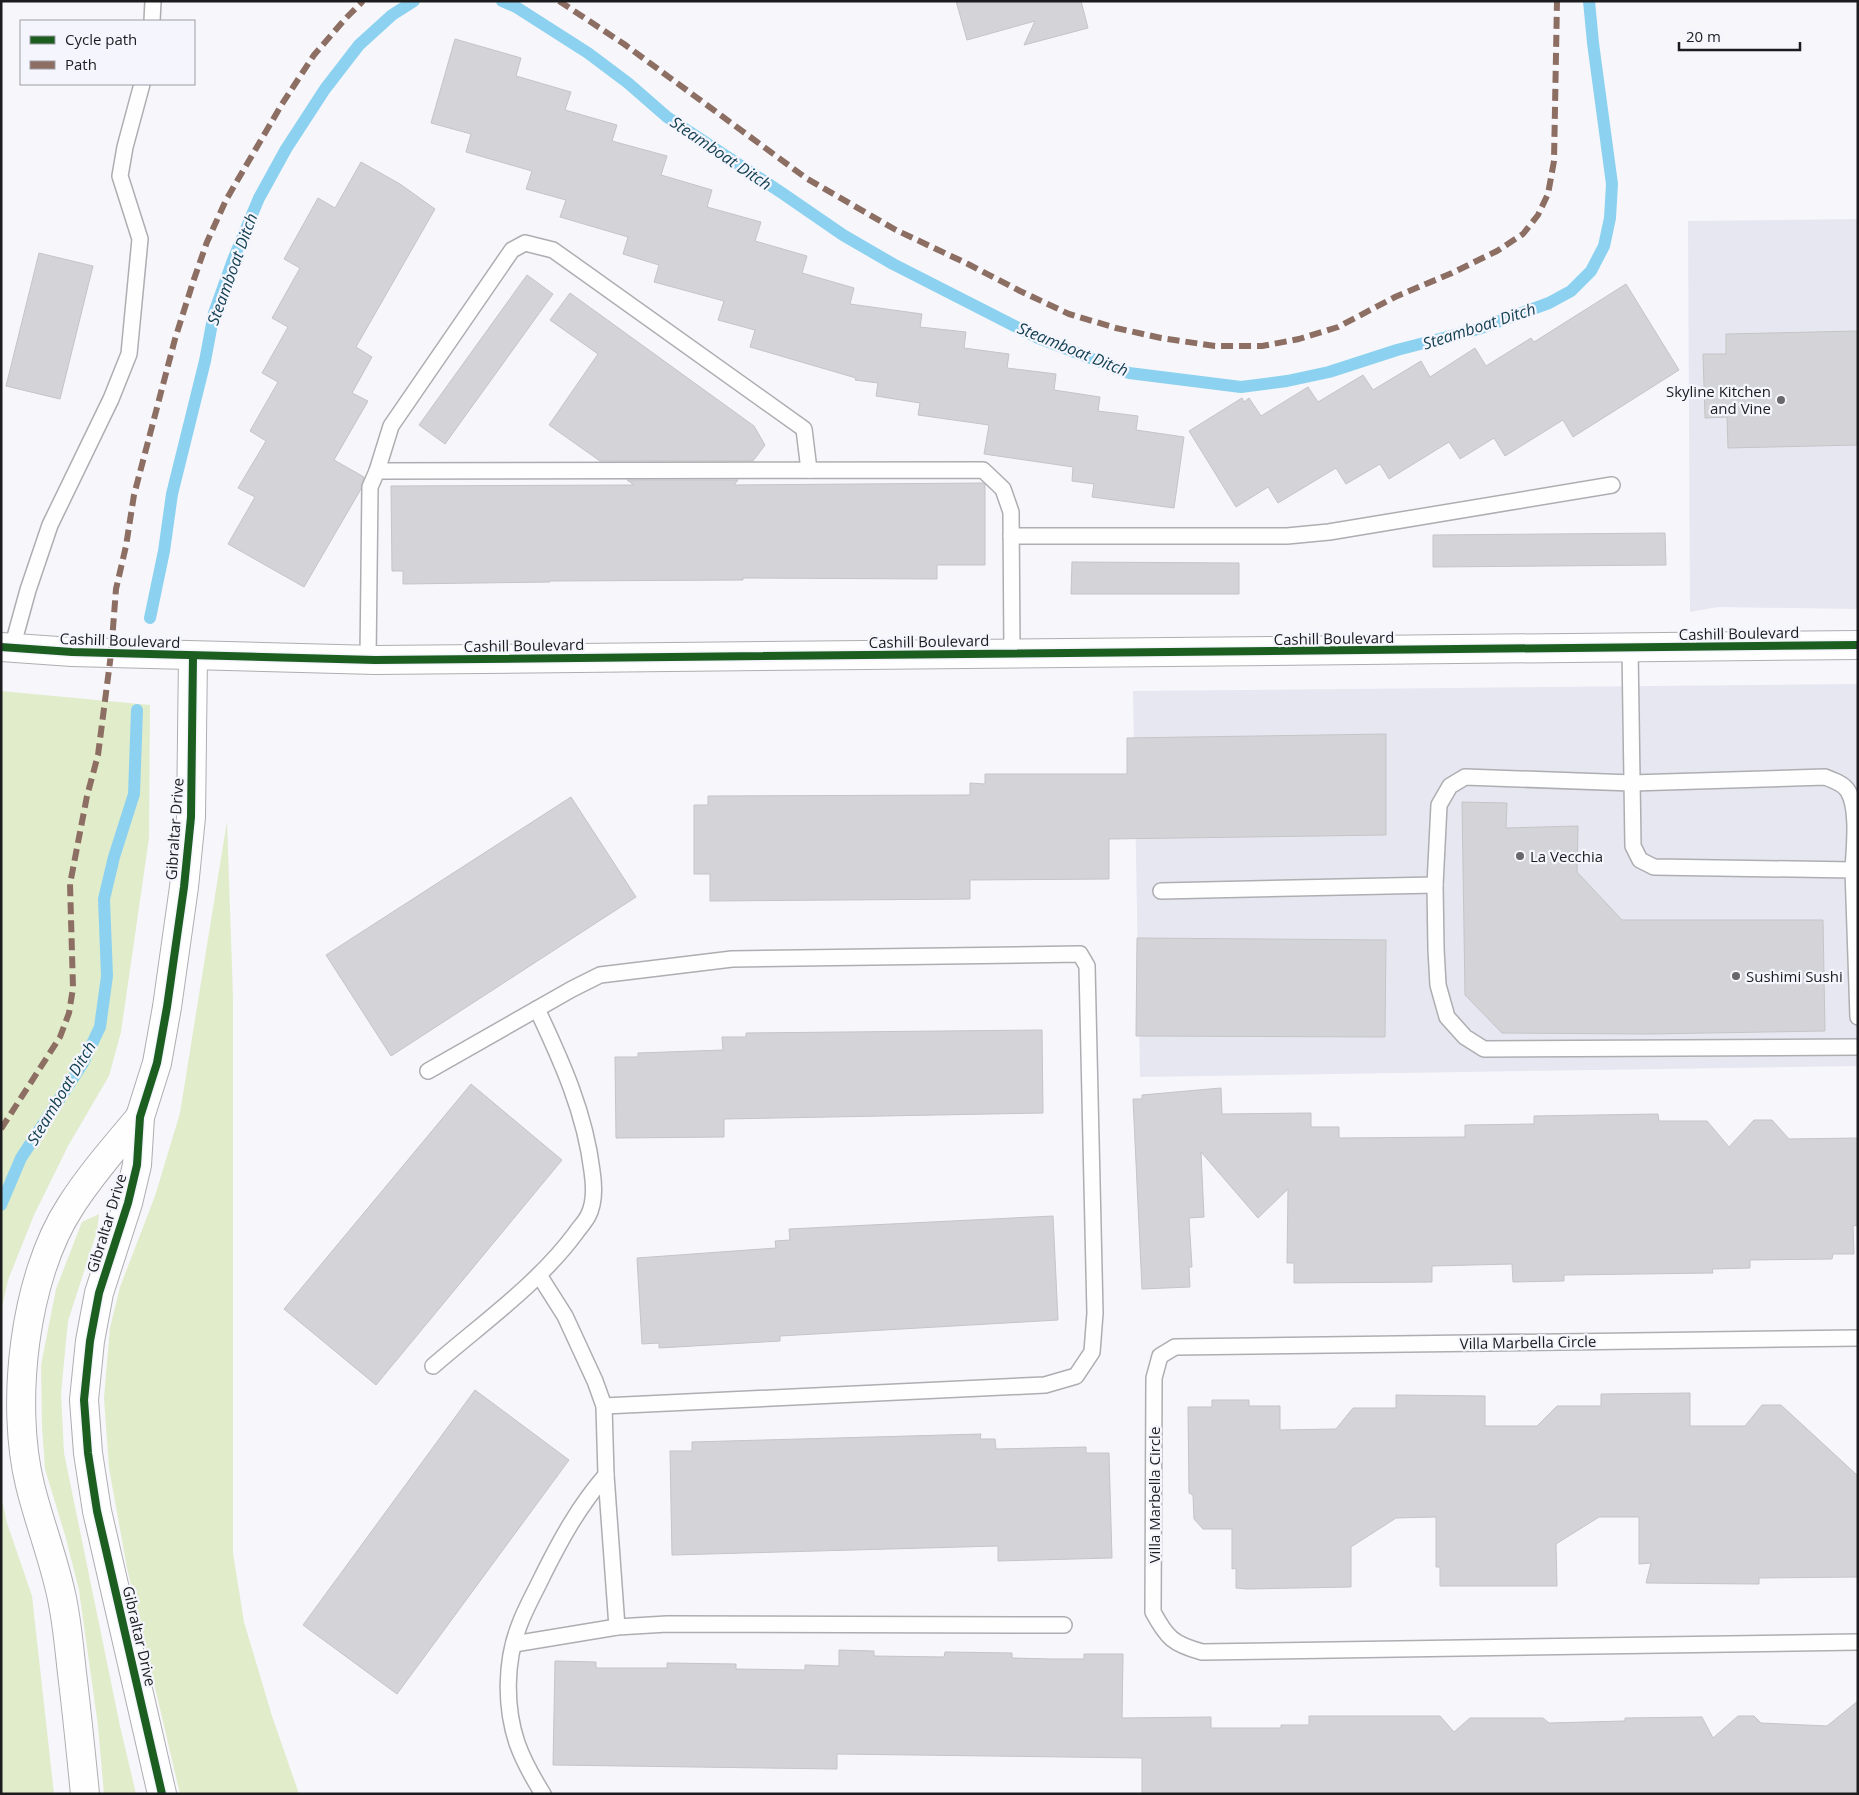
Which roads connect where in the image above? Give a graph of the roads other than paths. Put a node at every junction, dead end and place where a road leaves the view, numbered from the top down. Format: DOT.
graph roads {
  1 [pos="153,1"];
  2 [pos="152,20"];
  3 [pos="142,85"];
  4 [pos="809,470"];
  5 [pos="377,471"];
  6 [pos="1612,485"];
  7 [pos="1011,536"];
  8 [pos="1858,645"];
  9 [pos="7,647"];
  10 [pos="1630,648"];
  11 [pos="1012,654"];
  12 [pos="193,656"];
  13 [pos="368,660"];
  14 [pos="1632,783"];
  15 [pos="1853,870"];
  16 [pos="1435,885"];
  17 [pos="1161,891"];
  18 [pos="537,1009"];
  19 [pos="1858,1017"];
  20 [pos="1858,1047"];
  21 [pos="428,1071"];
  22 [pos="140,1117"];
  23 [pos="539,1275"];
  24 [pos="1858,1338"];
  25 [pos="433,1366"];
  26 [pos="604,1406"];
  27 [pos="606,1475"];
  28 [pos="1064,1625"];
  29 [pos="617,1627"];
  30 [pos="1858,1642"];
  31 [pos="514,1644"];
  32 [pos="85,1794"];
  33 [pos="162,1794"];
  34 [pos="543,1794"];
  1 -- 2 [label="lane"];
  3 -- 9 [label="lane"];
  4 -- 5 [label="lane"];
  4 -- 5 [label="lane"];
  4 -- 7 [label="lane"];
  5 -- 13 [label="lane"];
  6 -- 7 [label="lane"];
  7 -- 11 [label="lane"];
  8 -- 10 [label="street, Cashill Boulevard"];
  9 -- 12 [label="street, Cashill Boulevard"];
  10 -- 11 [label="street, Cashill Boulevard"];
  10 -- 14 [label="lane"];
  11 -- 13 [label="street, Cashill Boulevard"];
  12 -- 13 [label="street, Cashill Boulevard"];
  12 -- 22 [label="street, Gibraltar Drive"];
  14 -- 15 [label="lane"];
  14 -- 15 [label="lane"];
  14 -- 16 [label="lane"];
  15 -- 19 [label="lane"];
  16 -- 17 [label="lane"];
  16 -- 20 [label="lane"];
  18 -- 21 [label="lane"];
  18 -- 23 [label="lane"];
  18 -- 26 [label="lane"];
  22 -- 32 [label="street, Gibraltar Drive"];
  22 -- 33 [label="street, Gibraltar Drive"];
  23 -- 25 [label="lane"];
  23 -- 26 [label="lane"];
  24 -- 30 [label="lane, Villa Marbella Circle"];
  26 -- 27 [label="lane"];
  27 -- 29 [label="lane"];
  27 -- 31 [label="lane"];
  28 -- 29 [label="lane"];
  29 -- 31 [label="lane"];
  31 -- 34 [label="lane"];
}
